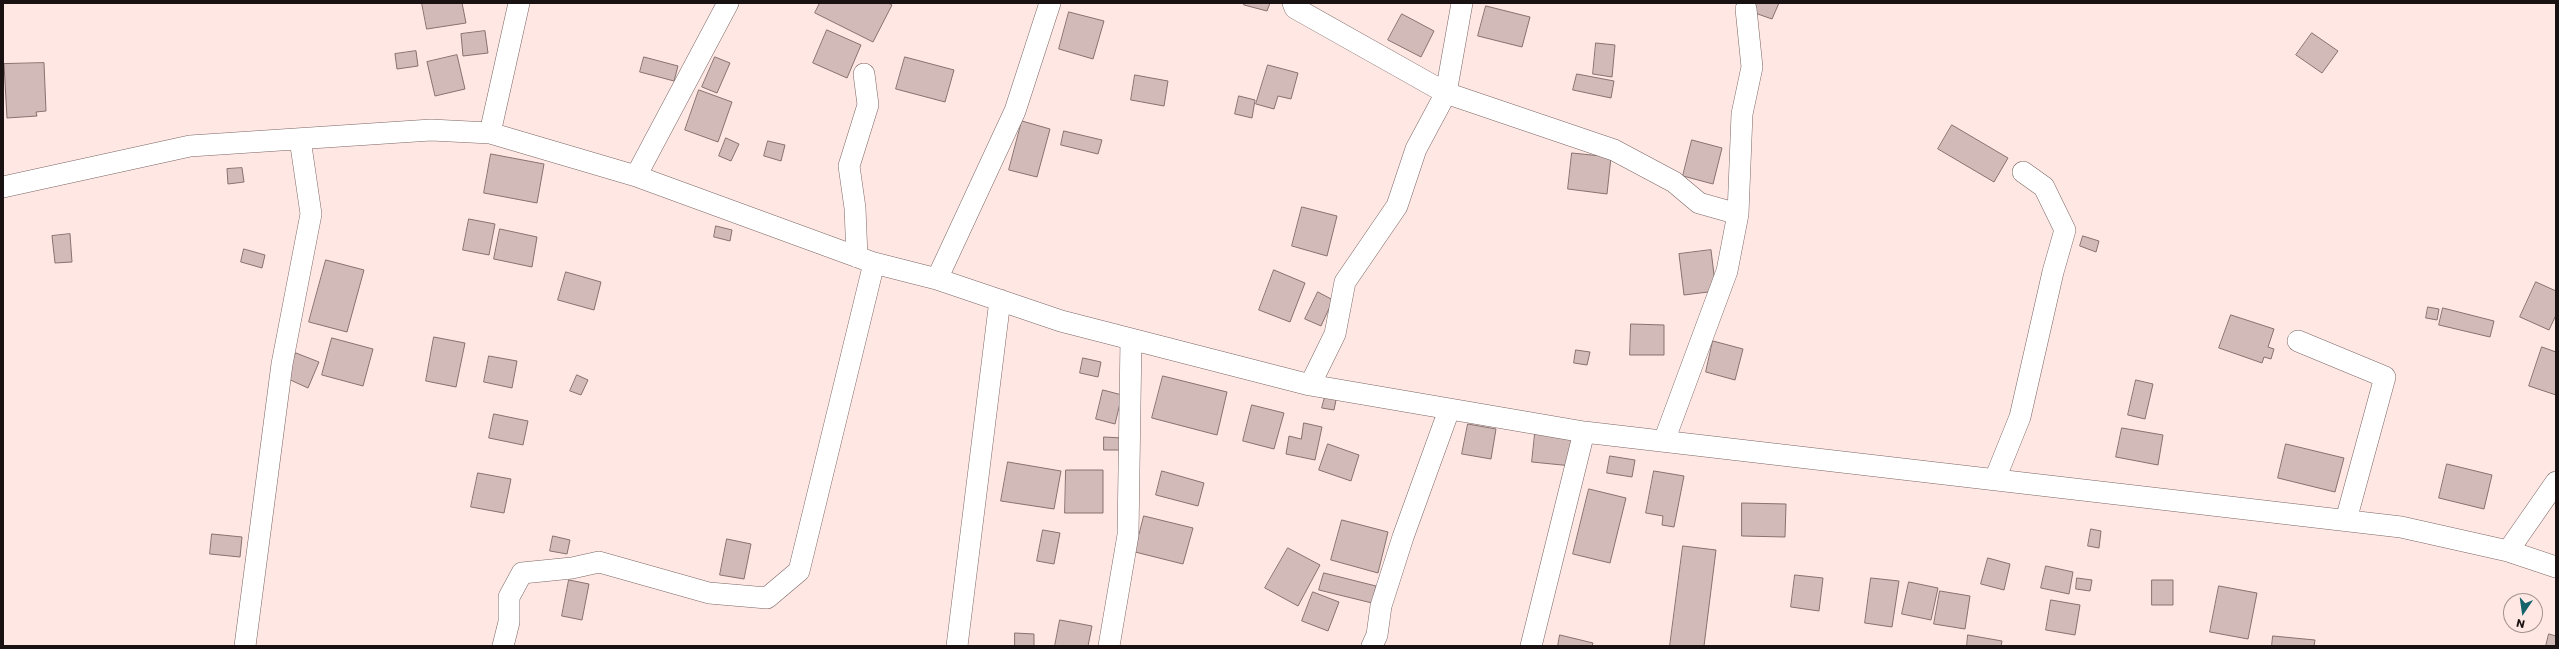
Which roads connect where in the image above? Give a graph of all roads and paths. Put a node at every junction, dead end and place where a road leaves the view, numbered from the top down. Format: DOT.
graph roads {
  1 [pos="519,3"];
  2 [pos="728,3"];
  3 [pos="1050,3"];
  4 [pos="1293,3"];
  5 [pos="1462,3"];
  6 [pos="1746,9"];
  7 [pos="864,74"];
  8 [pos="1446,93"];
  9 [pos="490,133"];
  10 [pos="300,139"];
  11 [pos="2023,172"];
  12 [pos="636,176"];
  13 [pos="3,187"];
  14 [pos="1738,214"];
  15 [pos="865,260"];
  16 [pos="937,279"];
  17 [pos="1000,300"];
  18 [pos="1132,338"];
  19 [pos="2298,341"];
  20 [pos="1310,385"];
  21 [pos="1449,410"];
  22 [pos="1584,432"];
  23 [pos="1664,441"];
  24 [pos="1995,479"];
  25 [pos="2556,482"];
  26 [pos="2346,520"];
  27 [pos="2508,551"];
  28 [pos="2556,567"];
  29 [pos="245,646"];
  30 [pos="503,646"];
  31 [pos="957,646"];
  32 [pos="1109,646"];
  33 [pos="1372,646"];
  34 [pos="1531,646"];
  1 -- 9 [label="street"];
  2 -- 12 [label="street"];
  3 -- 16 [label="street"];
  4 -- 8 [label="street"];
  5 -- 8 [label="street"];
  6 -- 14 [label="street"];
  7 -- 15 [label="street"];
  8 -- 14 [label="street"];
  8 -- 20 [label="street"];
  9 -- 10 [label="street"];
  9 -- 12 [label="street"];
  10 -- 13 [label="street"];
  10 -- 29 [label="street"];
  11 -- 24 [label="street"];
  12 -- 15 [label="street"];
  14 -- 23 [label="street"];
  15 -- 16 [label="street"];
  15 -- 30 [label="street"];
  16 -- 17 [label="street"];
  17 -- 18 [label="street"];
  17 -- 31 [label="street"];
  18 -- 20 [label="street"];
  18 -- 32 [label="street"];
  19 -- 26 [label="street"];
  20 -- 21 [label="street"];
  21 -- 22 [label="street"];
  21 -- 33 [label="street"];
  22 -- 23 [label="street"];
  22 -- 34 [label="street"];
  23 -- 24 [label="street"];
  24 -- 26 [label="street"];
  25 -- 27 [label="street"];
  26 -- 27 [label="street"];
  27 -- 28 [label="street"];
}
